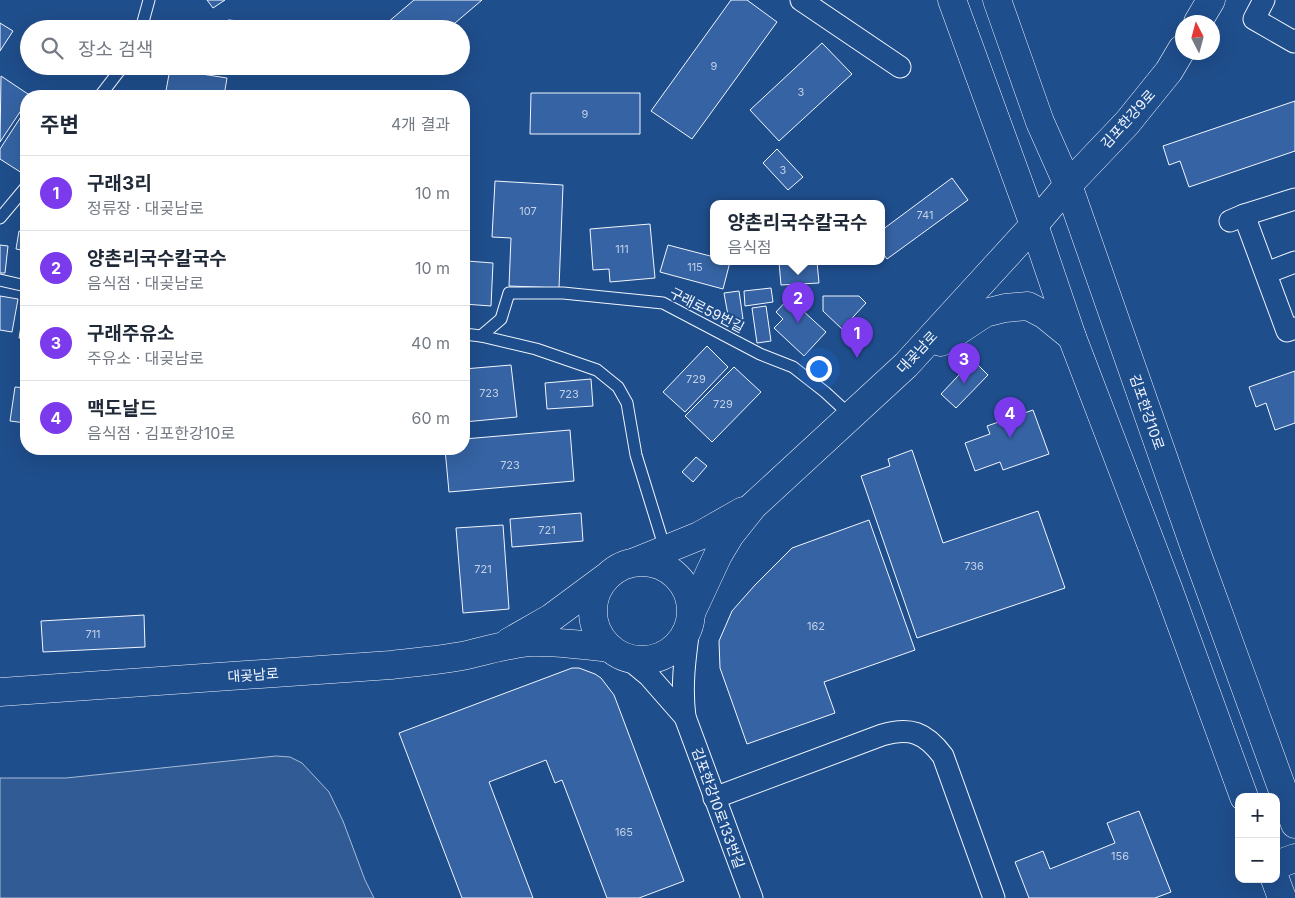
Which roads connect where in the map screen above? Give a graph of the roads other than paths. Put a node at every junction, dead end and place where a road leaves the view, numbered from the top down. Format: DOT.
graph roads {
  1 [pos="149,0"];
  2 [pos="802,0"];
  3 [pos="952,0"];
  4 [pos="997,0"];
  5 [pos="1211,0"];
  6 [pos="1264,0"];
  7 [pos="1202,15"];
  8 [pos="143,20"];
  9 [pos="1295,42"];
  10 [pos="1176,60"];
  11 [pos="900,67"];
  12 [pos="116,75"];
  13 [pos="105,90"];
  14 [pos="1068,186"];
  15 [pos="20,194"];
  16 [pos="1295,199"];
  17 [pos="0,218"];
  18 [pos="1034,225"];
  19 [pos="1295,262"];
  20 [pos="1266,273"];
  21 [pos="0,280"];
  22 [pos="20,285"];
  23 [pos="1295,328"];
  24 [pos="470,335"];
  25 [pos="481,336"];
  26 [pos="1072,337"];
  27 [pos="906,365"];
  28 [pos="850,416"];
  29 [pos="753,506"];
  30 [pos="666,550"];
  31 [pos="635,562"];
  32 [pos="607,577"];
  33 [pos="691,620"];
  34 [pos="504,645"];
  35 [pos="618,652"];
  36 [pos="0,692"];
  37 [pos="685,717"];
  38 [pos="1243,793"];
  39 [pos="714,798"];
  40 [pos="1290,824"];
  41 [pos="1295,858"];
  42 [pos="1280,864"];
  43 [pos="1276,883"];
  44 [pos="752,898"];
  45 [pos="994,898"];
  46 [pos="1282,898"];
  1 -- 8 [label="lane"];
  2 -- 11 [label="street"];
  3 -- 18 [label="street"];
  4 -- 14 [label="street, 김포한강10로"];
  5 -- 7 [label="street"];
  6 -- 9 [label="street"];
  10 -- 14 [label="street, 김포한강9로"];
  12 -- 13 [label="lane"];
  14 -- 18 [label="street, 대곶남로"];
  14 -- 40 [label="street, 김포한강10로"];
  15 -- 17 [label="lane"];
  16 -- 20 [label="street"];
  18 -- 26 [label="street"];
  18 -- 27 [label="street, 대곶남로"];
  19 -- 20 [label="street"];
  20 -- 23 [label="street"];
  21 -- 22 [label="lane"];
  24 -- 25 [label="lane"];
  25 -- 28 [label="lane, 구래로59번길"];
  25 -- 30 [label="lane"];
  26 -- 27 [label="street"];
  26 -- 38 [label="street"];
  27 -- 28 [label="street, 대곶남로"];
  28 -- 29 [label="street, 대곶남로"];
  29 -- 30 [label="street"];
  29 -- 33 [label="street"];
  30 -- 31 [label="street"];
  31 -- 32 [label="street"];
  31 -- 33 [label="street"];
  32 -- 34 [label="street"];
  32 -- 35 [label="street"];
  33 -- 35 [label="street"];
  33 -- 37 [label="street"];
  34 -- 35 [label="street"];
  34 -- 36 [label="street, 대곶남로"];
  35 -- 37 [label="street"];
  37 -- 39 [label="street, 김포한강10로133번길"];
  39 -- 44 [label="street, 김포한강10로133번길"];
  39 -- 45 [label="street"];
  41 -- 42 [label="street"];
  43 -- 46 [label="street"];
}
